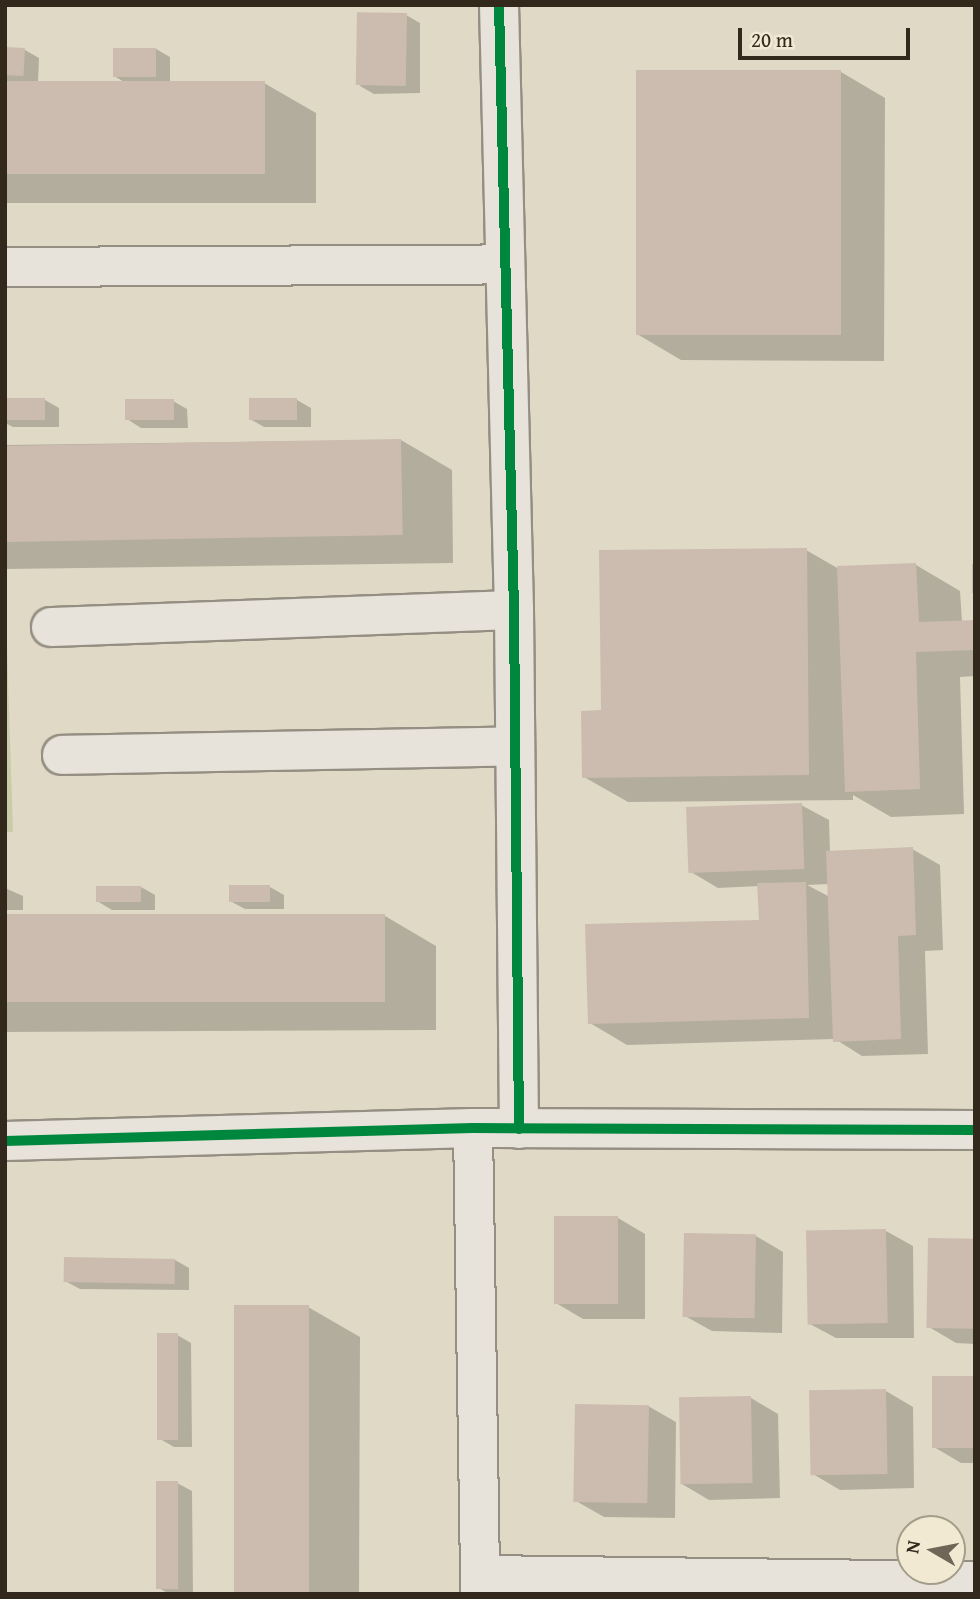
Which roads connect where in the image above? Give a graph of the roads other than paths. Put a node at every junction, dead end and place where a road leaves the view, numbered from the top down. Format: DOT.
graph roads {
  1 [pos="499,5"];
  2 [pos="502,264"];
  3 [pos="5,267"];
  4 [pos="514,610"];
  5 [pos="51,627"];
  6 [pos="515,746"];
  7 [pos="62,755"];
  8 [pos="473,1128"];
  9 [pos="519,1129"];
  10 [pos="975,1130"];
  11 [pos="5,1141"];
  12 [pos="975,1581"];
  13 [pos="480,1585"];
  14 [pos="883,1588"];
  1 -- 2 [label="street"];
  2 -- 3 [label="street"];
  2 -- 4 [label="street"];
  4 -- 5 [label="street"];
  4 -- 6 [label="street"];
  6 -- 7 [label="street"];
  6 -- 9 [label="street"];
  8 -- 9 [label="street"];
  8 -- 11 [label="street"];
  8 -- 13 [label="street"];
  9 -- 10 [label="street"];
  12 -- 14 [label="street"];
  13 -- 14 [label="street"];
}
